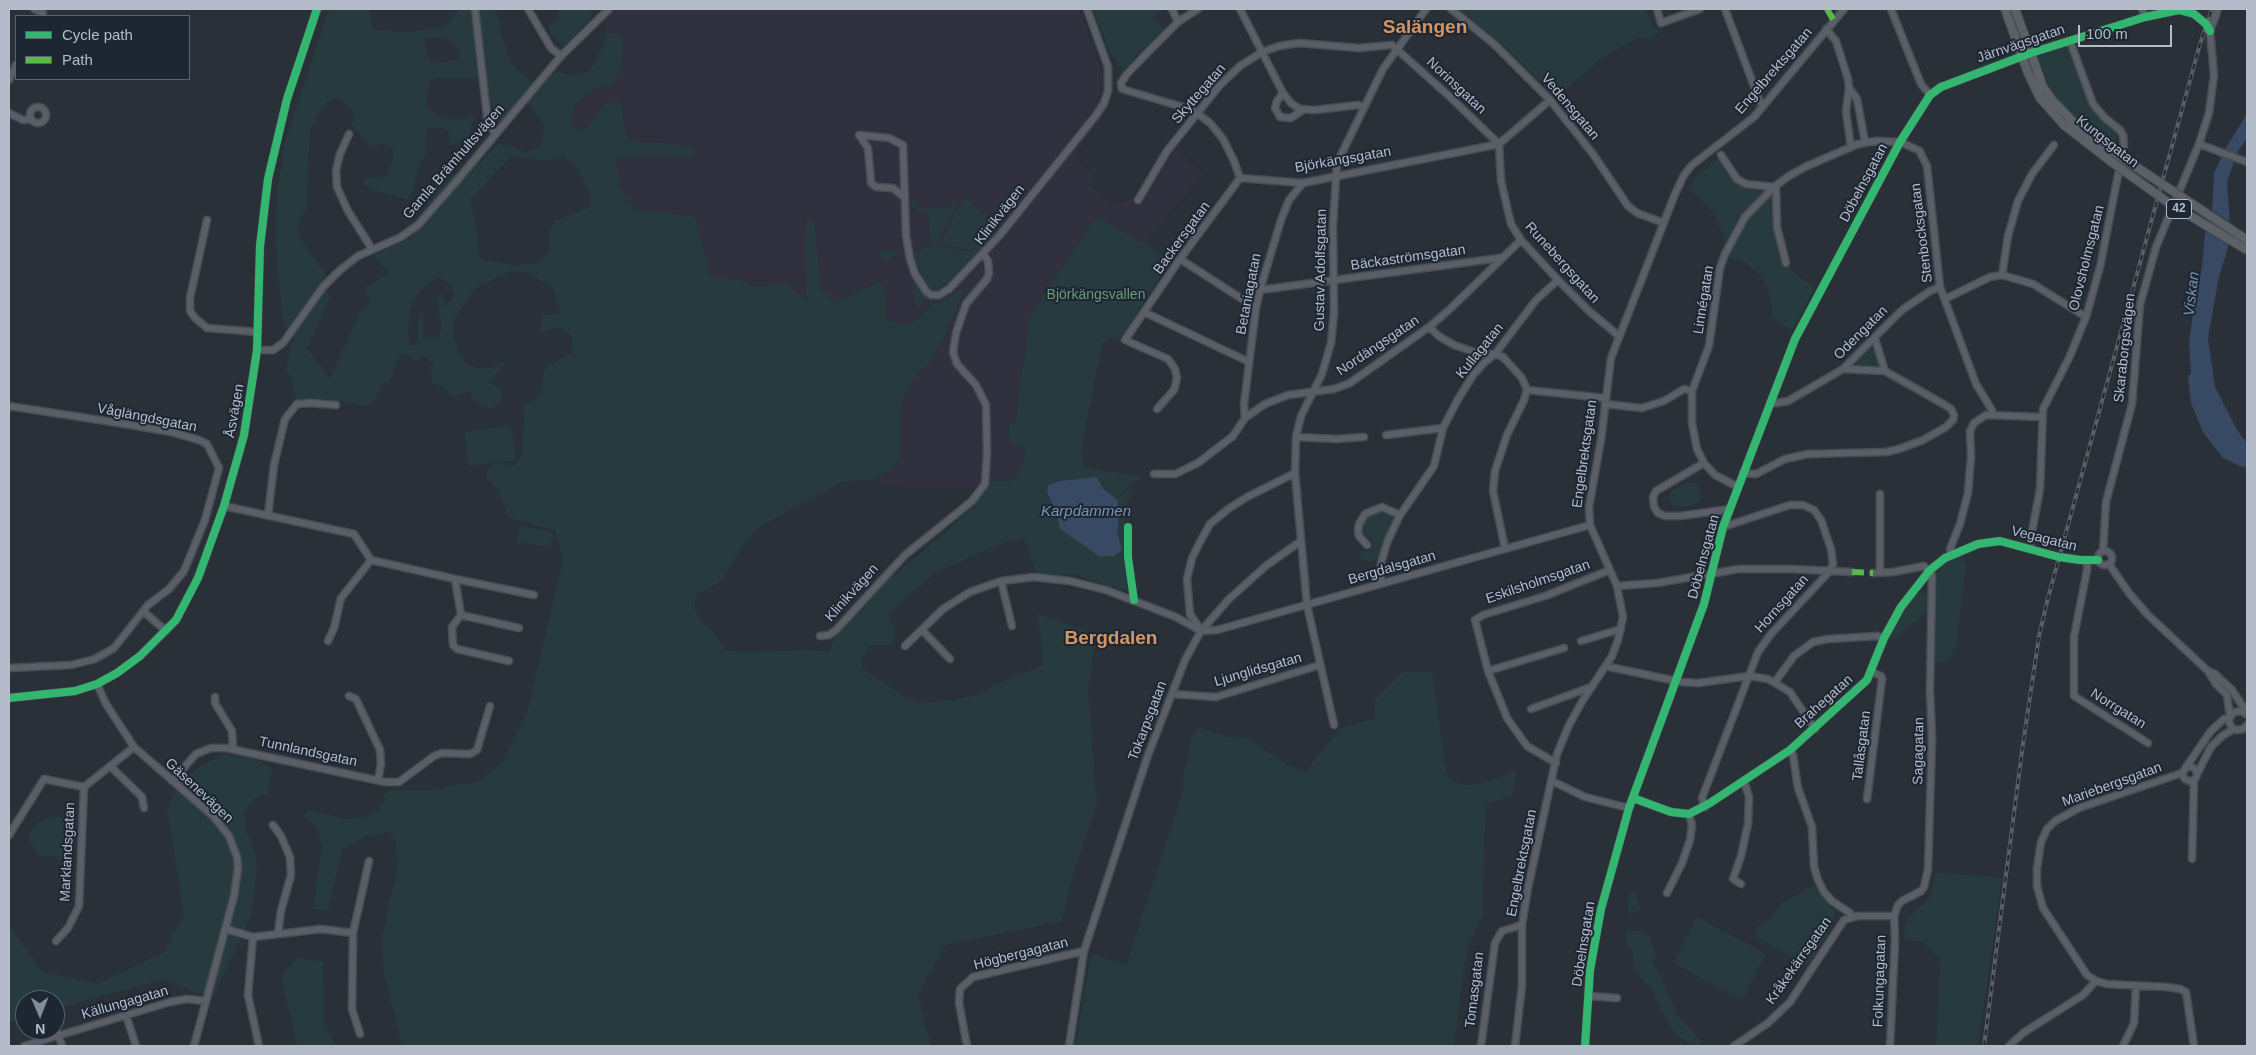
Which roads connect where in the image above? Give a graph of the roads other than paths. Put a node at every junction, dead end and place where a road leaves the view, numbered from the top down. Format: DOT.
graph roads {
  1 [pos="34,9"];
  2 [pos="317,9"];
  3 [pos="475,9"];
  4 [pos="528,9"];
  5 [pos="609,9"];
  6 [pos="1087,9"];
  7 [pos="1172,9"];
  8 [pos="1198,9"];
  9 [pos="1240,9"];
  10 [pos="1426,9"];
  11 [pos="1451,9"];
  12 [pos="1656,9"];
  13 [pos="1700,9"];
  14 [pos="1725,9"];
  15 [pos="1844,9"];
  16 [pos="1891,9"];
  17 [pos="2005,9"];
  18 [pos="2015,9"];
  19 [pos="2142,9"];
  20 [pos="2218,9"];
  21 [pos="2179,10"];
  22 [pos="2188,10"];
  23 [pos="43,13"];
  24 [pos="2145,17"];
  25 [pos="1178,22"];
  26 [pos="1826,29"];
  27 [pos="2210,31"];
  28 [pos="2070,41"];
  29 [pos="1397,48"];
  30 [pos="1262,52"];
  31 [pos="2031,53"];
  32 [pos="561,56"];
  33 [pos="2023,56"];
  34 [pos="15,67"];
  35 [pos="9,80"];
  36 [pos="1849,88"];
  37 [pos="1283,93"];
  38 [pos="1930,94"];
  39 [pos="1550,100"];
  40 [pos="1764,106"];
  41 [pos="1363,107"];
  42 [pos="1304,109"];
  43 [pos="9,113"];
  44 [pos="1197,113"];
  45 [pos="31,119"];
  46 [pos="349,134"];
  47 [pos="496,134"];
  48 [pos="879,137"];
  49 [pos="1865,142"];
  50 [pos="1900,142"];
  51 [pos="1499,144"];
  52 [pos="2200,144"];
  53 [pos="2054,145"];
  54 [pos="1851,147"];
  55 [pos="868,148"];
  56 [pos="1721,156"];
  57 [pos="2247,162"];
  58 [pos="1335,176"];
  59 [pos="1240,178"];
  60 [pos="905,179"];
  61 [pos="1303,183"];
  62 [pos="1775,187"];
  63 [pos="893,188"];
  64 [pos="905,198"];
  65 [pos="1138,200"];
  66 [pos="207,220"];
  67 [pos="1664,223"];
  68 [pos="1521,240"];
  69 [pos="2247,240"];
  70 [pos="372,249"];
  71 [pos="2247,250"];
  72 [pos="983,254"];
  73 [pos="1500,258"];
  74 [pos="1180,259"];
  75 [pos="1786,263"];
  76 [pos="2002,275"];
  77 [pos="1558,280"];
  78 [pos="1332,282"];
  79 [pos="1940,287"];
  80 [pos="1260,290"];
  81 [pos="1945,299"];
  82 [pos="1256,308"];
  83 [pos="1144,312"];
  84 [pos="2086,317"];
  85 [pos="1429,327"];
  86 [pos="258,332"];
  87 [pos="1619,336"];
  88 [pos="1875,339"];
  89 [pos="263,350"];
  90 [pos="1494,354"];
  91 [pos="1249,362"];
  92 [pos="1843,369"];
  93 [pos="1885,371"];
  94 [pos="1527,390"];
  95 [pos="1313,391"];
  96 [pos="1692,391"];
  97 [pos="1605,401"];
  98 [pos="1770,402"];
  99 [pos="336,405"];
  100 [pos="9,406"];
  101 [pos="1157,409"];
  102 [pos="1993,415"];
  103 [pos="2042,417"];
  104 [pos="1245,418"];
  105 [pos="1443,428"];
  106 [pos="1386,435"];
  107 [pos="1296,437"];
  108 [pos="1364,437"];
  109 [pos="1704,463"];
  110 [pos="1295,473"];
  111 [pos="1154,474"];
  112 [pos="1744,474"];
  113 [pos="1738,487"];
  114 [pos="1880,494"];
  115 [pos="224,506"];
  116 [pos="1730,509"];
  117 [pos="1400,515"];
  118 [pos="268,516"];
  119 [pos="1590,525"];
  120 [pos="1723,527"];
  121 [pos="1301,541"];
  122 [pos="1984,542"];
  123 [pos="1367,545"];
  124 [pos="1505,548"];
  125 [pos="2029,548"];
  126 [pos="2103,550"];
  127 [pos="1952,555"];
  128 [pos="371,560"];
  129 [pos="2098,560"];
  130 [pos="2087,561"];
  131 [pos="2109,564"];
  132 [pos="1610,570"];
  133 [pos="1930,570"];
  134 [pos="1829,572"];
  135 [pos="1852,572"];
  136 [pos="1711,573"];
  137 [pos="455,579"];
  138 [pos="1001,581"];
  139 [pos="1381,584"];
  140 [pos="1617,586"];
  141 [pos="534,595"];
  142 [pos="1307,605"];
  143 [pos="143,611"];
  144 [pos="461,615"];
  145 [pos="1012,626"];
  146 [pos="519,628"];
  147 [pos="1621,629"];
  148 [pos="922,630"];
  149 [pos="166,631"];
  150 [pos="1201,631"];
  151 [pos="820,636"];
  152 [pos="1884,638"];
  153 [pos="328,640"];
  154 [pos="1581,641"];
  155 [pos="905,646"];
  156 [pos="1564,648"];
  157 [pos="950,659"];
  158 [pos="509,661"];
  159 [pos="1320,664"];
  160 [pos="1605,666"];
  161 [pos="9,668"];
  162 [pos="1488,671"];
  163 [pos="2208,671"];
  164 [pos="1872,672"];
  165 [pos="1749,676"];
  166 [pos="1675,681"];
  167 [pos="1775,682"];
  168 [pos="97,684"];
  169 [pos="1590,687"];
  170 [pos="1172,694"];
  171 [pos="349,696"];
  172 [pos="215,697"];
  173 [pos="9,698"];
  174 [pos="490,706"];
  175 [pos="1531,709"];
  176 [pos="2247,715"];
  177 [pos="2230,717"];
  178 [pos="1334,725"];
  179 [pos="2246,728"];
  180 [pos="1815,729"];
  181 [pos="2234,729"];
  182 [pos="2148,743"];
  183 [pos="134,747"];
  184 [pos="233,749"];
  185 [pos="1790,750"];
  186 [pos="1556,763"];
  187 [pos="110,766"];
  188 [pos="2184,770"];
  189 [pos="2195,777"];
  190 [pos="378,780"];
  191 [pos="172,781"];
  192 [pos="1552,781"];
  193 [pos="1744,781"];
  194 [pos="84,787"];
  195 [pos="1632,798"];
  196 [pos="1868,799"];
  197 [pos="1704,807"];
  198 [pos="144,808"];
  199 [pos="1629,808"];
  200 [pos="1689,814"];
  201 [pos="273,826"];
  202 [pos="9,835"];
  203 [pos="2192,859"];
  204 [pos="369,861"];
  205 [pos="1741,884"];
  206 [pos="1667,893"];
  207 [pos="1894,916"];
  208 [pos="1852,917"];
  209 [pos="1522,924"];
  210 [pos="226,929"];
  211 [pos="278,933"];
  212 [pos="353,934"];
  213 [pos="253,937"];
  214 [pos="56,941"];
  215 [pos="1084,951"];
  216 [pos="2096,981"];
  217 [pos="2136,986"];
  218 [pos="1588,996"];
  219 [pos="1617,998"];
  220 [pos="206,1001"];
  221 [pos="126,1015"];
  222 [pos="65,1032"];
  223 [pos="360,1034"];
  224 [pos="41,1040"];
  225 [pos="1585,1044"];
  226 [pos="24,1046"];
  227 [pos="136,1046"];
  228 [pos="194,1046"];
  229 [pos="259,1046"];
  230 [pos="967,1046"];
  231 [pos="1069,1046"];
  232 [pos="1481,1046"];
  233 [pos="1515,1046"];
  234 [pos="1734,1046"];
  235 [pos="1890,1046"];
  236 [pos="2009,1046"];
  237 [pos="2123,1046"];
  238 [pos="2194,1046"];
  1 -- 23 [label="street"];
  2 -- 86 [label="street, Åsvägen"];
  3 -- 47 [label="street"];
  4 -- 32 [label="street"];
  5 -- 32 [label="street, Gamla Brämhultsvägen"];
  6 -- 72 [label="street, Klinikvägen"];
  7 -- 25 [label="street"];
  8 -- 25 [label="street"];
  9 -- 30 [label="street"];
  10 -- 29 [label="street, Gustav Adolfsgatan"];
  11 -- 39 [label="street, Vedensgatan"];
  12 -- 13 [label="street"];
  14 -- 40 [label="street"];
  15 -- 26 [label="street, Engelbrektsgatan"];
  16 -- 38 [label="street"];
  17 -- 33 [label="main road, Kungsgatan / 42"];
  18 -- 31 [label="main road, Kungsgatan / 42"];
  19 -- 24 [label="street"];
  20 -- 27 [label="street, Skaraborgsvägen"];
  21 -- 22 [label="street, Järnvägsgatan"];
  21 -- 24 [label="street, Järnvägsgatan"];
  22 -- 27 [label="street, Järnvägsgatan"];
  24 -- 28 [label="street, Järnvägsgatan"];
  25 -- 44 [label="street"];
  26 -- 36 [label="street"];
  26 -- 40 [label="street, Engelbrektsgatan"];
  27 -- 52 [label="street, Skaraborgsvägen"];
  28 -- 31 [label="street, Järnvägsgatan"];
  28 -- 84 [label="street, Olovsholmsgatan"];
  29 -- 30 [label="street, Skyttegatan"];
  29 -- 41 [label="street, Gustav Adolfsgatan"];
  29 -- 51 [label="street, Norinsgatan"];
  30 -- 37 [label="street"];
  30 -- 44 [label="street, Skyttegatan"];
  31 -- 33 [label="street, Järnvägsgatan"];
  31 -- 69 [label="main road, Kungsgatan / 42, bridge"];
  32 -- 47 [label="street, Gamla Brämhultsvägen"];
  33 -- 38 [label="street, Järnvägsgatan"];
  33 -- 71 [label="main road, Kungsgatan / 42, bridge"];
  34 -- 35 [label="street"];
  36 -- 49 [label="street"];
  36 -- 54 [label="street"];
  37 -- 42 [label="street"];
  37 -- 42 [label="street"];
  38 -- 50 [label="street, Döbelnsgatan"];
  39 -- 51 [label="street"];
  39 -- 67 [label="street, Vedensgatan"];
  40 -- 67 [label="street, Engelbrektsgatan"];
  41 -- 42 [label="street"];
  41 -- 58 [label="street, Gustav Adolfsgatan"];
  43 -- 45 [label="street"];
  44 -- 59 [label="street"];
  44 -- 65 [label="street, Skyttegatan"];
  46 -- 70 [label="street"];
  47 -- 70 [label="street, Gamla Brämhultsvägen"];
  48 -- 55 [label="street"];
  48 -- 55 [label="street"];
  48 -- 60 [label="street"];
  49 -- 50 [label="street, Linnégatan"];
  49 -- 54 [label="street, Linnégatan"];
  50 -- 79 [label="street, Stenbocksgatan"];
  50 -- 98 [label="street, Döbelnsgatan"];
  51 -- 58 [label="street, Björkängsgatan"];
  51 -- 68 [label="street, Runebergsgatan"];
  52 -- 57 [label="street"];
  52 -- 126 [label="street, Skaraborgsvägen"];
  53 -- 76 [label="street"];
  54 -- 62 [label="street, Linnégatan"];
  55 -- 63 [label="street"];
  56 -- 62 [label="street"];
  58 -- 61 [label="street, Björkängsgatan"];
  58 -- 78 [label="street, Gustav Adolfsgatan"];
  59 -- 61 [label="street, Björkängsgatan"];
  59 -- 74 [label="street, Backersgatan"];
  60 -- 63 [label="street"];
  60 -- 64 [label="street"];
  61 -- 80 [label="street, Betaniagatan"];
  62 -- 75 [label="street"];
  62 -- 96 [label="street, Linnégatan"];
  63 -- 64 [label="street"];
  64 -- 72 [label="street"];
  66 -- 86 [label="street"];
  67 -- 87 [label="street, Engelbrektsgatan"];
  68 -- 73 [label="street, Nordängsgatan"];
  68 -- 77 [label="street, Runebergsgatan"];
  70 -- 89 [label="street, Gamla Brämhultsvägen"];
  72 -- 151 [label="street, Klinikvägen"];
  73 -- 78 [label="street, Bäckaströmsgatan"];
  73 -- 85 [label="street, Nordängsgatan"];
  74 -- 82 [label="street"];
  74 -- 83 [label="street, Backersgatan"];
  76 -- 81 [label="street"];
  76 -- 84 [label="street"];
  77 -- 87 [label="street, Runebergsgatan"];
  77 -- 90 [label="street, Kullagatan"];
  78 -- 80 [label="street, Bäckaströmsgatan"];
  78 -- 95 [label="street, Gustav Adolfsgatan"];
  79 -- 81 [label="street, Stenbocksgatan"];
  79 -- 88 [label="street, Odengatan"];
  80 -- 82 [label="street, Betaniagatan"];
  81 -- 102 [label="street, Stenbocksgatan"];
  82 -- 91 [label="street, Betaniagatan"];
  83 -- 91 [label="street"];
  83 -- 101 [label="street, Backersgatan"];
  84 -- 103 [label="street, Olovsholmsgatan"];
  85 -- 90 [label="street"];
  85 -- 95 [label="street, Nordängsgatan"];
  86 -- 115 [label="street, Åsvägen"];
  87 -- 97 [label="street, Engelbrektsgatan"];
  88 -- 92 [label="street, Odengatan"];
  88 -- 93 [label="street"];
  90 -- 94 [label="street"];
  90 -- 105 [label="street, Kullagatan"];
  91 -- 104 [label="street, Betaniagatan"];
  92 -- 93 [label="street"];
  92 -- 98 [label="street, Odengatan"];
  93 -- 112 [label="street"];
  94 -- 97 [label="street"];
  94 -- 124 [label="street"];
  95 -- 104 [label="street, Nordängsgatan"];
  95 -- 107 [label="street, Gustav Adolfsgatan"];
  96 -- 97 [label="street"];
  96 -- 109 [label="street, Linnégatan"];
  97 -- 119 [label="street, Engelbrektsgatan"];
  98 -- 112 [label="street, Döbelnsgatan"];
  99 -- 118 [label="street"];
  100 -- 143 [label="street, Våglängdsgatan"];
  102 -- 103 [label="street"];
  102 -- 127 [label="street"];
  103 -- 125 [label="street, Olovsholmsgatan"];
  104 -- 111 [label="street, Nordängsgatan"];
  105 -- 106 [label="street"];
  105 -- 117 [label="street, Kullagatan"];
  107 -- 108 [label="street"];
  107 -- 110 [label="street, Gustav Adolfsgatan"];
  109 -- 113 [label="street, Linnégatan"];
  109 -- 116 [label="street"];
  110 -- 121 [label="street, Gustav Adolfsgatan"];
  110 -- 150 [label="street"];
  112 -- 113 [label="street, Döbelnsgatan"];
  113 -- 116 [label="street, Döbelnsgatan"];
  114 -- 133 [label="street"];
  115 -- 118 [label="street"];
  115 -- 149 [label="street, Åsvägen"];
  116 -- 120 [label="street, Döbelnsgatan"];
  117 -- 123 [label="street"];
  117 -- 139 [label="street, Kullagatan"];
  118 -- 128 [label="street"];
  119 -- 124 [label="street, Bergdalsgatan"];
  119 -- 132 [label="street, Engelbrektsgatan"];
  120 -- 134 [label="street, Hornsgatan"];
  120 -- 136 [label="street, Döbelnsgatan"];
  121 -- 142 [label="street, Gustav Adolfsgatan"];
  121 -- 150 [label="street, Tokarpsgatan"];
  122 -- 125 [label="street, Vegagatan"];
  122 -- 127 [label="street, Brahegatan"];
  124 -- 139 [label="street, Bergdalsgatan"];
  125 -- 130 [label="street, Vegagatan"];
  126 -- 129 [label="street"];
  126 -- 131 [label="street"];
  127 -- 133 [label="street, Brahegatan"];
  128 -- 137 [label="street"];
  128 -- 153 [label="street"];
  129 -- 130 [label="street, Vegagatan"];
  129 -- 131 [label="street"];
  130 -- 182 [label="street, Norrgatan"];
  131 -- 163 [label="street"];
  132 -- 140 [label="street, Engelbrektsgatan"];
  132 -- 162 [label="street, Eskilsholmsgatan"];
  133 -- 152 [label="street, Brahegatan"];
  133 -- 207 [label="street, Sagagatan"];
  134 -- 135 [label="street"];
  134 -- 136 [label="street"];
  134 -- 165 [label="street, Hornsgatan"];
  136 -- 140 [label="street"];
  136 -- 166 [label="street, Döbelnsgatan"];
  137 -- 141 [label="street"];
  137 -- 144 [label="street"];
  138 -- 145 [label="street"];
  138 -- 148 [label="street"];
  138 -- 150 [label="street"];
  139 -- 142 [label="street, Bergdalsgatan"];
  140 -- 147 [label="street, Engelbrektsgatan"];
  142 -- 150 [label="street, Bergdalsgatan"];
  142 -- 159 [label="street, Gustav Adolfsgatan"];
  143 -- 149 [label="street"];
  143 -- 161 [label="street, Våglängdsgatan"];
  144 -- 146 [label="street"];
  144 -- 158 [label="street"];
  147 -- 154 [label="street"];
  147 -- 160 [label="street, Engelbrektsgatan"];
  148 -- 155 [label="street"];
  148 -- 157 [label="street"];
  149 -- 168 [label="street, Åsvägen"];
  150 -- 170 [label="street, Tokarpsgatan"];
  152 -- 164 [label="street, Brahegatan"];
  152 -- 167 [label="street"];
  156 -- 162 [label="street"];
  159 -- 170 [label="street, Ljunglidsgatan"];
  159 -- 178 [label="street, Gustav Adolfsgatan"];
  160 -- 166 [label="street"];
  160 -- 169 [label="street, Engelbrektsgatan"];
  162 -- 186 [label="street"];
  163 -- 176 [label="street"];
  163 -- 177 [label="street"];
  164 -- 180 [label="street, Brahegatan"];
  164 -- 196 [label="street, Tallåsgatan"];
  165 -- 166 [label="street"];
  165 -- 167 [label="street"];
  165 -- 197 [label="street, Hornsgatan"];
  166 -- 195 [label="street, Döbelnsgatan"];
  167 -- 180 [label="street"];
  168 -- 173 [label="street, Åsvägen"];
  168 -- 183 [label="street, Gäsenevägen"];
  169 -- 175 [label="street"];
  169 -- 186 [label="street, Engelbrektsgatan"];
  170 -- 215 [label="street, Tokarpsgatan"];
  171 -- 190 [label="street"];
  172 -- 184 [label="street"];
  174 -- 190 [label="street, Tunnlandsgatan"];
  176 -- 177 [label="street"];
  177 -- 181 [label="street"];
  177 -- 188 [label="street"];
  179 -- 181 [label="street"];
  180 -- 185 [label="street, Brahegatan"];
  181 -- 189 [label="street"];
  183 -- 187 [label="street, Marklandsgatan"];
  183 -- 191 [label="street, Gäsenevägen"];
  184 -- 190 [label="street, Tunnlandsgatan"];
  184 -- 191 [label="street, Tunnlandsgatan"];
  185 -- 193 [label="street, Brahegatan"];
  185 -- 208 [label="street"];
  186 -- 192 [label="street, Engelbrektsgatan"];
  187 -- 194 [label="street, Marklandsgatan"];
  187 -- 198 [label="street"];
  188 -- 189 [label="street"];
  188 -- 189 [label="street"];
  188 -- 216 [label="street, Mariebergsgatan"];
  189 -- 203 [label="street"];
  191 -- 210 [label="street, Gäsenevägen"];
  192 -- 199 [label="street"];
  192 -- 209 [label="street, Engelbrektsgatan"];
  193 -- 197 [label="street, Brahegatan"];
  193 -- 205 [label="street"];
  194 -- 202 [label="street, Marklandsgatan"];
  194 -- 214 [label="street, Marklandsgatan"];
  195 -- 199 [label="street, Döbelnsgatan"];
  195 -- 200 [label="street"];
  197 -- 200 [label="street, Brahegatan"];
  199 -- 218 [label="street, Döbelnsgatan"];
  200 -- 206 [label="street"];
  201 -- 211 [label="street"];
  204 -- 212 [label="street"];
  207 -- 208 [label="street, Kråkekärrsgatan"];
  207 -- 235 [label="street, Folkungagatan"];
  208 -- 234 [label="street, Kråkekärrsgatan"];
  209 -- 232 [label="street, Tomasgatan"];
  209 -- 233 [label="street, Engelbrektsgatan"];
  210 -- 213 [label="street"];
  210 -- 220 [label="street, Gäsenevägen"];
  211 -- 212 [label="street"];
  211 -- 213 [label="street"];
  212 -- 223 [label="street"];
  213 -- 229 [label="street"];
  215 -- 230 [label="street, Högbergagatan"];
  215 -- 231 [label="street, Högbergagatan"];
  216 -- 217 [label="street"];
  216 -- 236 [label="street"];
  217 -- 237 [label="street"];
  217 -- 238 [label="street"];
  218 -- 219 [label="street"];
  218 -- 225 [label="street, Döbelnsgatan"];
  220 -- 221 [label="street, Källungagatan"];
  220 -- 228 [label="street, Gäsenevägen"];
  221 -- 222 [label="street, Källungagatan"];
  221 -- 227 [label="street"];
  224 -- 226 [label="street, Källungagatan"];
}
